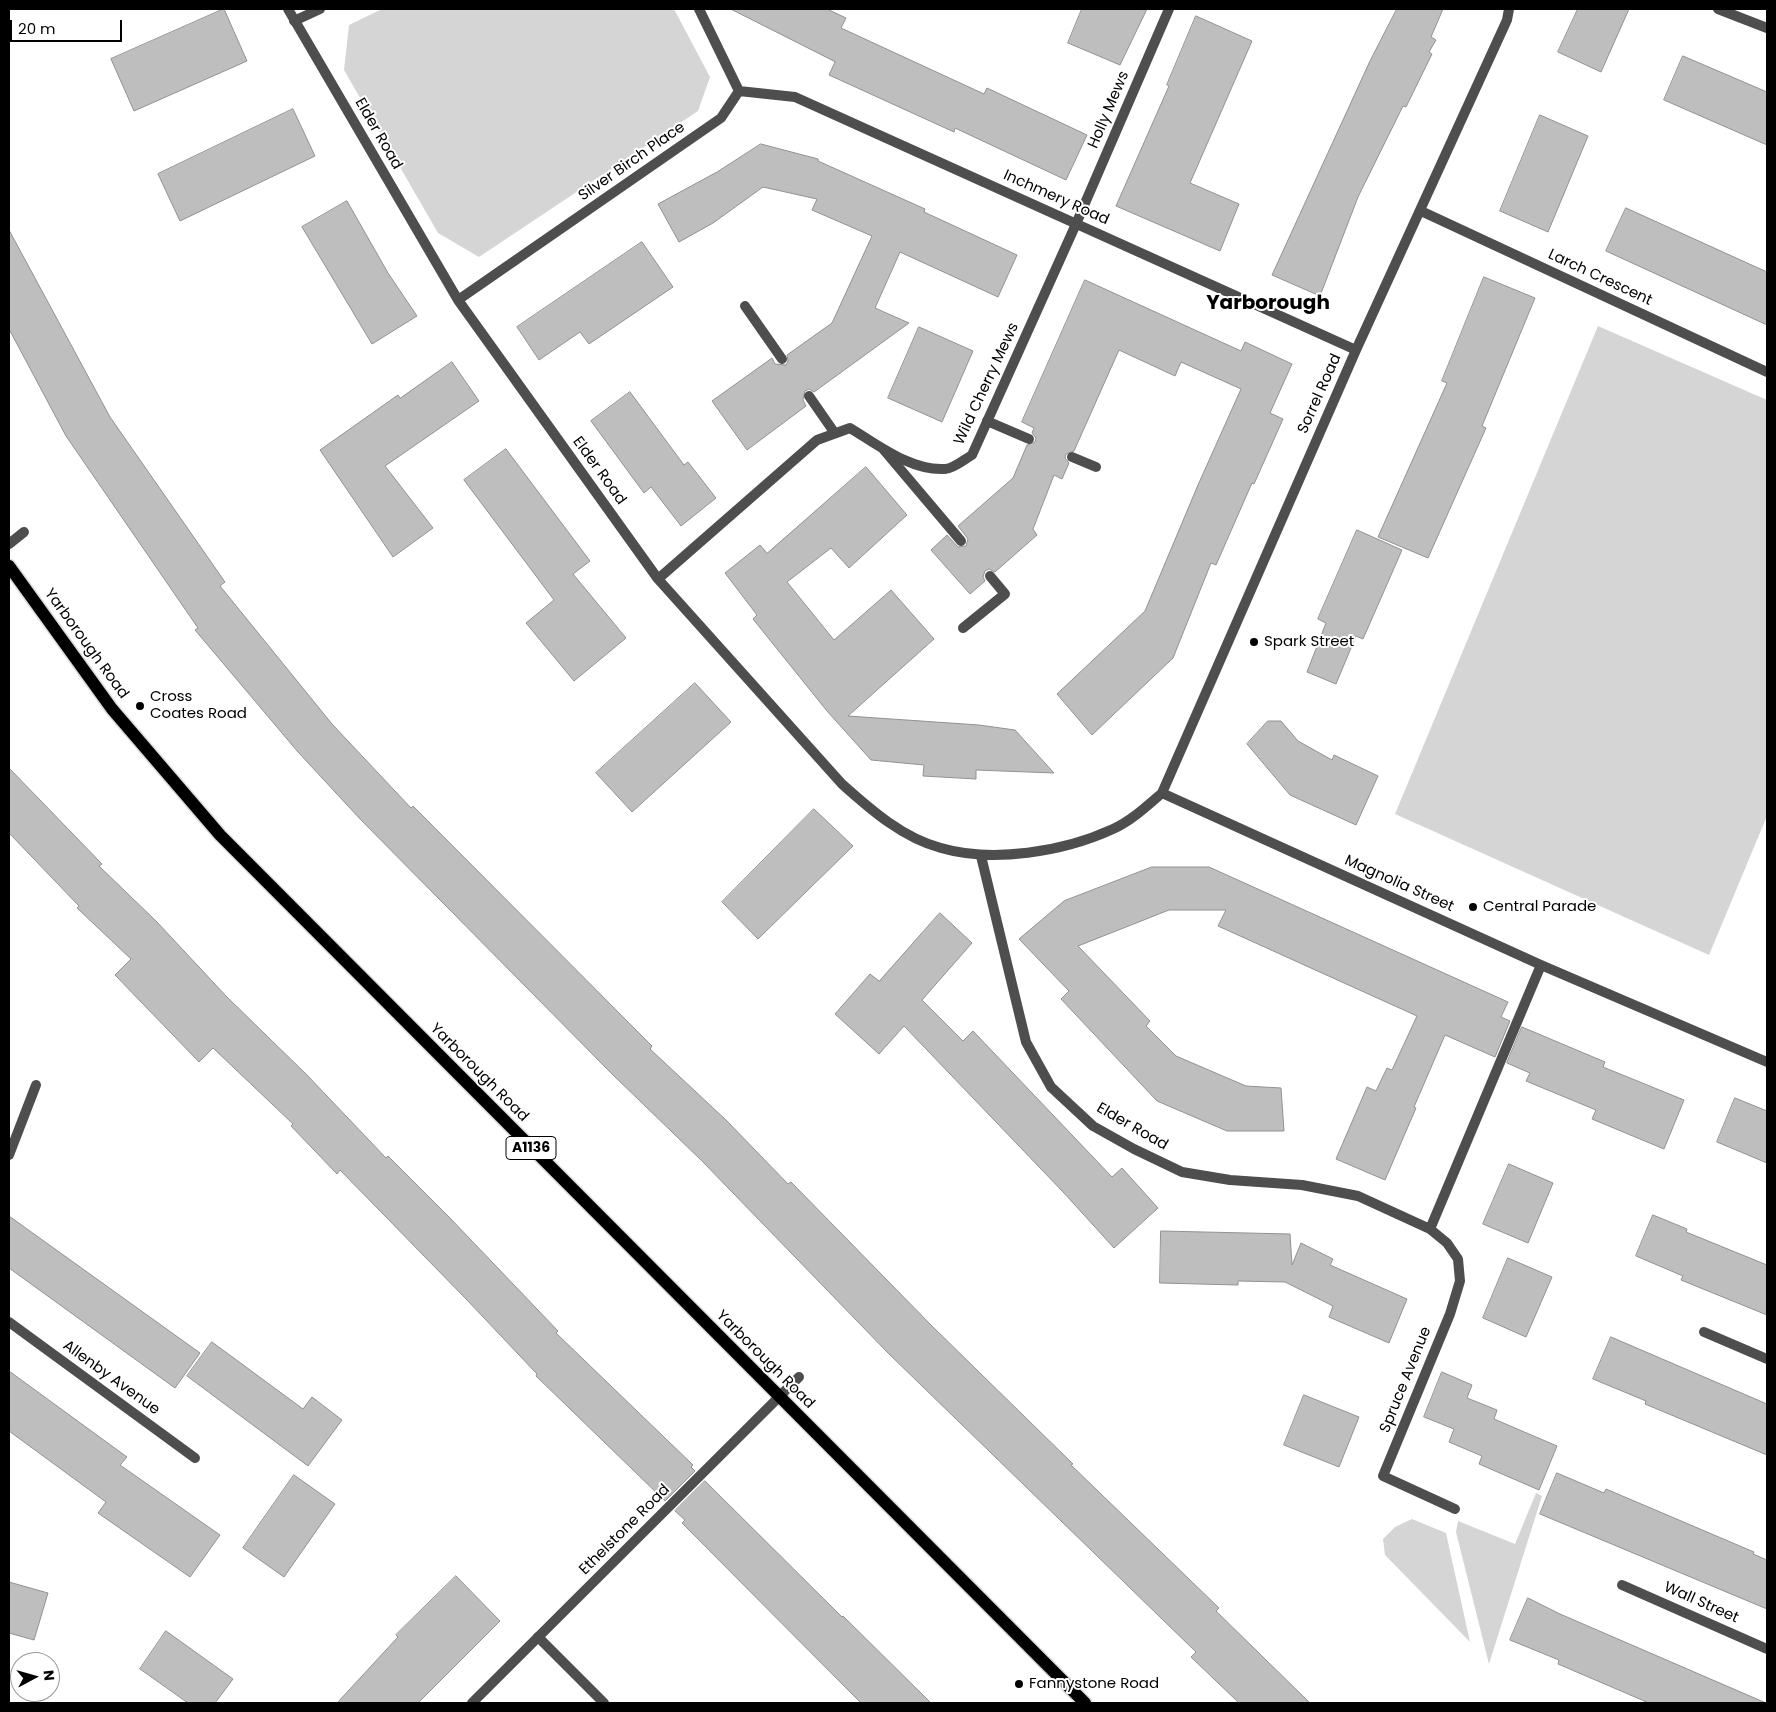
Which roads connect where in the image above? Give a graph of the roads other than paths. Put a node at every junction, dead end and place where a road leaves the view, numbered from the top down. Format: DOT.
graph roads {
  1 [pos="288,9"];
  2 [pos="320,9"];
  3 [pos="699,9"];
  4 [pos="1169,9"];
  5 [pos="1509,9"];
  6 [pos="1718,9"];
  7 [pos="294,22"];
  8 [pos="1767,28"];
  9 [pos="739,91"];
  10 [pos="1421,211"];
  11 [pos="1076,224"];
  12 [pos="458,300"];
  13 [pos="745,306"];
  14 [pos="1356,350"];
  15 [pos="782,359"];
  16 [pos="1767,372"];
  17 [pos="808,396"];
  18 [pos="987,421"];
  19 [pos="834,432"];
  20 [pos="1029,439"];
  21 [pos="883,449"];
  22 [pos="1072,457"];
  23 [pos="1096,467"];
  24 [pos="24,532"];
  25 [pos="961,541"];
  26 [pos="9,544"];
  27 [pos="9,566"];
  28 [pos="990,576"];
  29 [pos="658,579"];
  30 [pos="963,628"];
  31 [pos="1162,793"];
  32 [pos="981,856"];
  33 [pos="1541,965"];
  34 [pos="1767,1062"];
  35 [pos="36,1085"];
  36 [pos="9,1155"];
  37 [pos="1358,1196"];
  38 [pos="1430,1229"];
  39 [pos="9,1322"];
  40 [pos="1704,1332"];
  41 [pos="1767,1359"];
  42 [pos="799,1378"];
  43 [pos="780,1399"];
  44 [pos="195,1458"];
  45 [pos="1455,1509"];
  46 [pos="1622,1585"];
  47 [pos="538,1637"];
  48 [pos="1767,1649"];
  49 [pos="472,1703"];
  50 [pos="604,1703"];
  51 [pos="1085,1703"];
  1 -- 7 [label="street, Elder Road"];
  2 -- 7 [label="street"];
  3 -- 9 [label="street"];
  4 -- 11 [label="street, Holly Mews"];
  5 -- 10 [label="street, Sorrel Road"];
  6 -- 8 [label="street"];
  7 -- 12 [label="street, Elder Road"];
  9 -- 11 [label="street, Inchmery Road"];
  9 -- 12 [label="street, Silver Birch Place"];
  10 -- 14 [label="street, Sorrel Road"];
  10 -- 16 [label="street, Larch Crescent"];
  11 -- 14 [label="street, Inchmery Road"];
  11 -- 18 [label="street, Wild Cherry Mews"];
  12 -- 29 [label="street, Elder Road"];
  13 -- 15 [label="street"];
  14 -- 31 [label="street, Sorrel Road"];
  17 -- 19 [label="street"];
  18 -- 20 [label="street"];
  18 -- 21 [label="street, Wild Cherry Mews"];
  19 -- 21 [label="street, Wild Cherry Mews"];
  19 -- 29 [label="street"];
  21 -- 25 [label="street"];
  22 -- 23 [label="street"];
  24 -- 26 [label="street"];
  27 -- 43 [label="main road, Yarborough Road / A1136"];
  28 -- 30 [label="street"];
  29 -- 32 [label="street, Elder Road"];
  31 -- 32 [label="street, Elder Road"];
  31 -- 33 [label="street, Magnolia Street"];
  32 -- 37 [label="street, Elder Road"];
  33 -- 34 [label="street, Magnolia Street"];
  33 -- 38 [label="street"];
  35 -- 36 [label="street"];
  37 -- 38 [label="street, Spruce Avenue"];
  38 -- 45 [label="street, Spruce Avenue"];
  39 -- 44 [label="street, Allenby Avenue"];
  40 -- 41 [label="street"];
  42 -- 43 [label="street, Ethelstone Road"];
  43 -- 47 [label="street, Ethelstone Road"];
  43 -- 51 [label="main road, Yarborough Road / A1136"];
  46 -- 48 [label="street, Wall Street"];
  47 -- 49 [label="street, Ethelstone Road"];
  47 -- 50 [label="street"];
}
